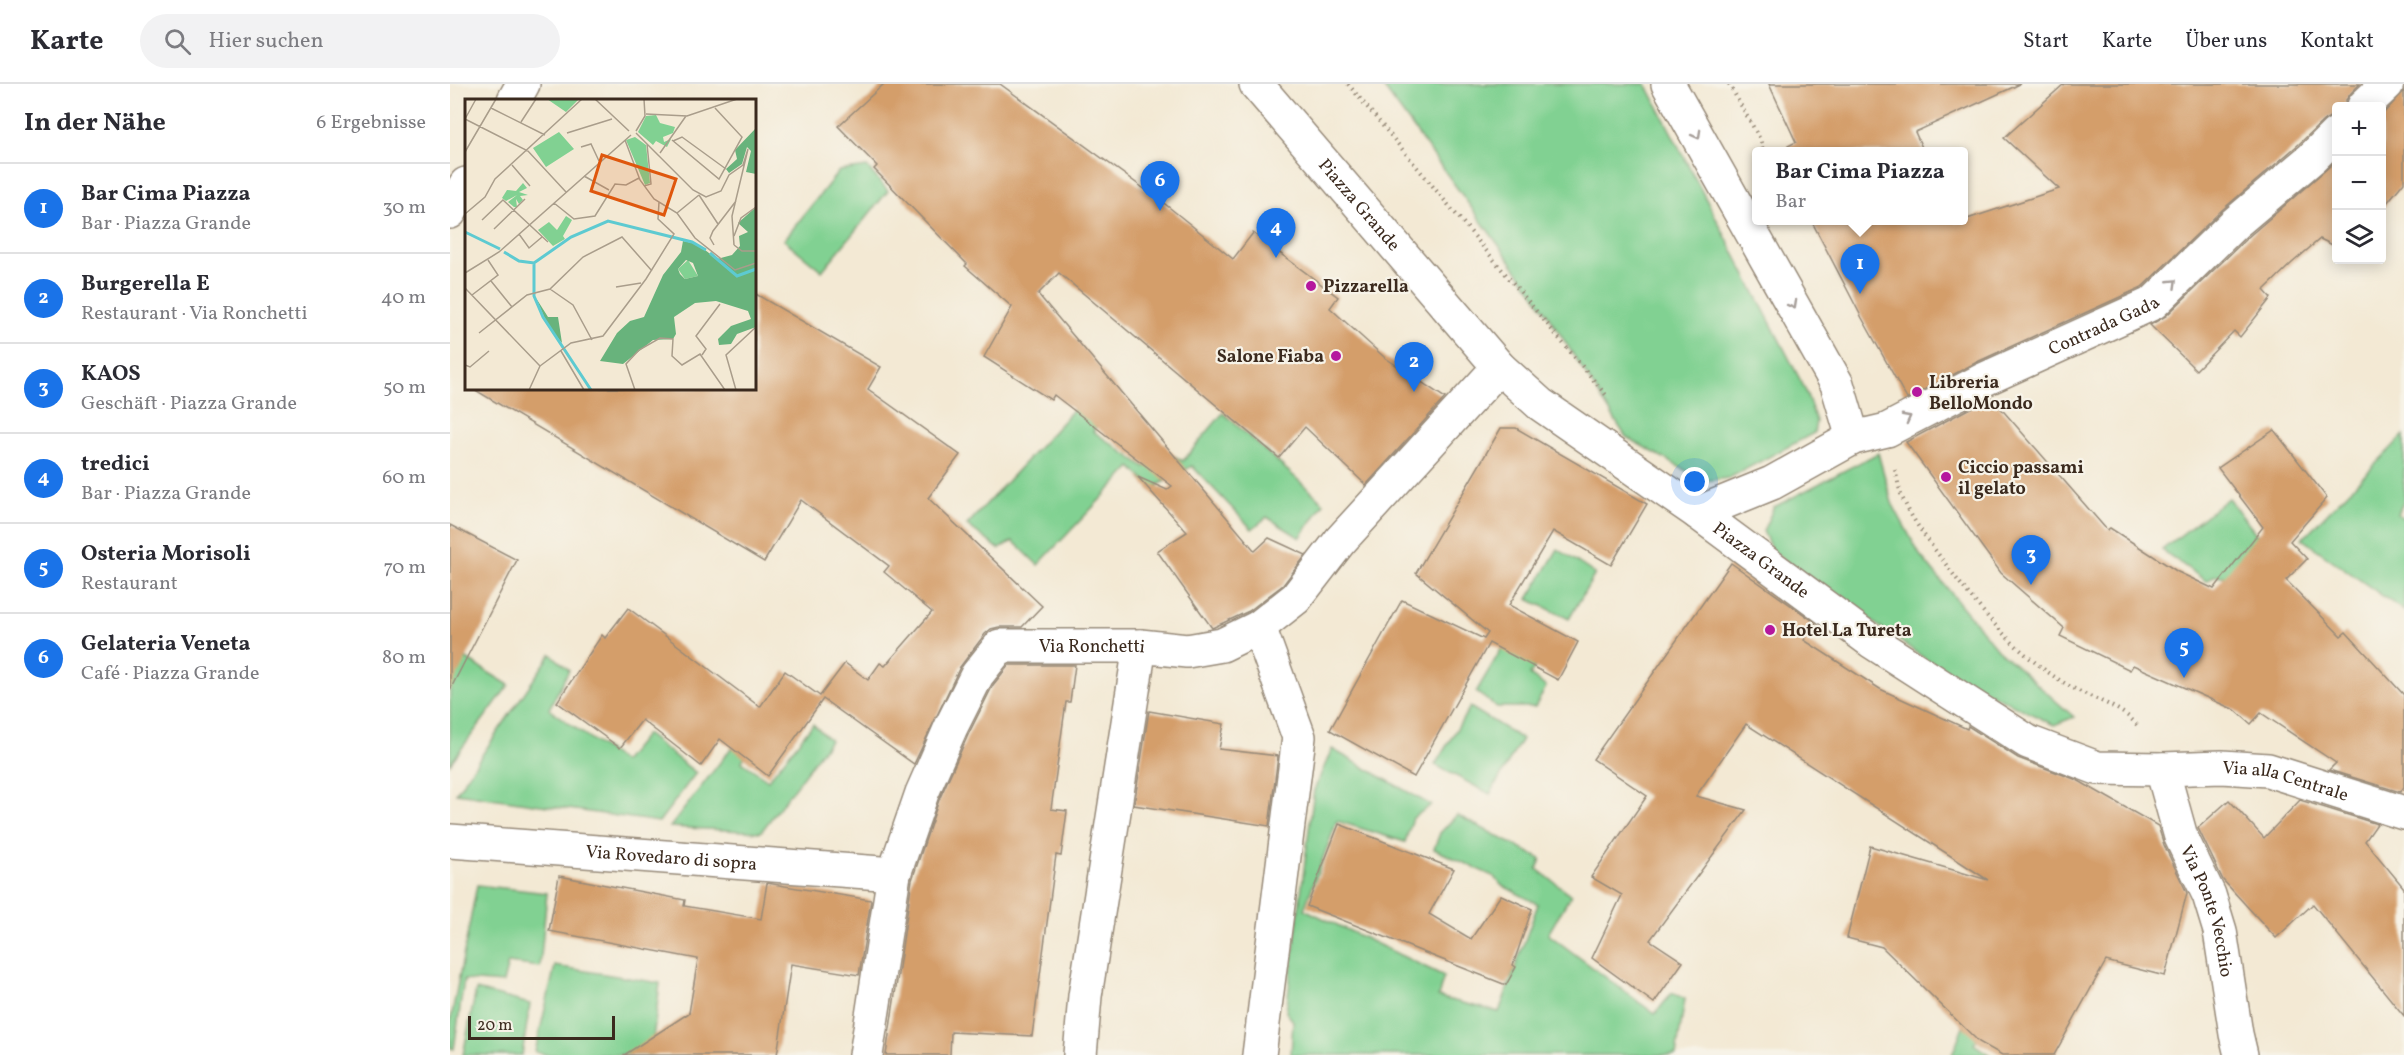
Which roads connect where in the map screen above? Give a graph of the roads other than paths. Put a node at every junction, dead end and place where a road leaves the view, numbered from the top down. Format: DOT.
graph roads {
  1 [pos="524,84"];
  2 [pos="1256,84"];
  3 [pos="1668,84"];
  4 [pos="2387,84"];
  5 [pos="515,99"];
  6 [pos="2368,102"];
  7 [pos="2332,139"];
  8 [pos="465,185"];
  9 [pos="450,212"];
  10 [pos="1499,367"];
  11 [pos="1853,438"];
  12 [pos="1698,513"];
  13 [pos="1259,627"];
  14 [pos="1140,646"];
  15 [pos="2162,769"];
  16 [pos="2404,813"];
  17 [pos="450,841"];
  18 [pos="894,874"];
  19 [pos="866,1055"];
  20 [pos="1080,1055"];
  21 [pos="1259,1055"];
  22 [pos="2241,1055"];
  1 -- 5 [label="street"];
  2 -- 10 [label="street, Piazza Grande"];
  3 -- 11 [label="street, one-way"];
  4 -- 6 [label="street"];
  11 -- 7 [label="street, Contrada Gada, one-way"];
  8 -- 9 [label="street"];
  10 -- 12 [label="street, Piazza Grande"];
  10 -- 13 [label="street, Via Ronchetti"];
  11 -- 12 [label="street, Contrada Gada"];
  12 -- 15 [label="street, Piazza Grande"];
  13 -- 14 [label="street, Via Ronchetti"];
  13 -- 21 [label="street"];
  14 -- 18 [label="street, Via Ronchetti"];
  14 -- 20 [label="street"];
  15 -- 16 [label="street, Via alla Centrale"];
  15 -- 22 [label="street, Via Ponte Vecchio"];
  17 -- 18 [label="street, Via Rovedaro di sopra"];
  18 -- 19 [label="street, Via Ronchetti"];
}
